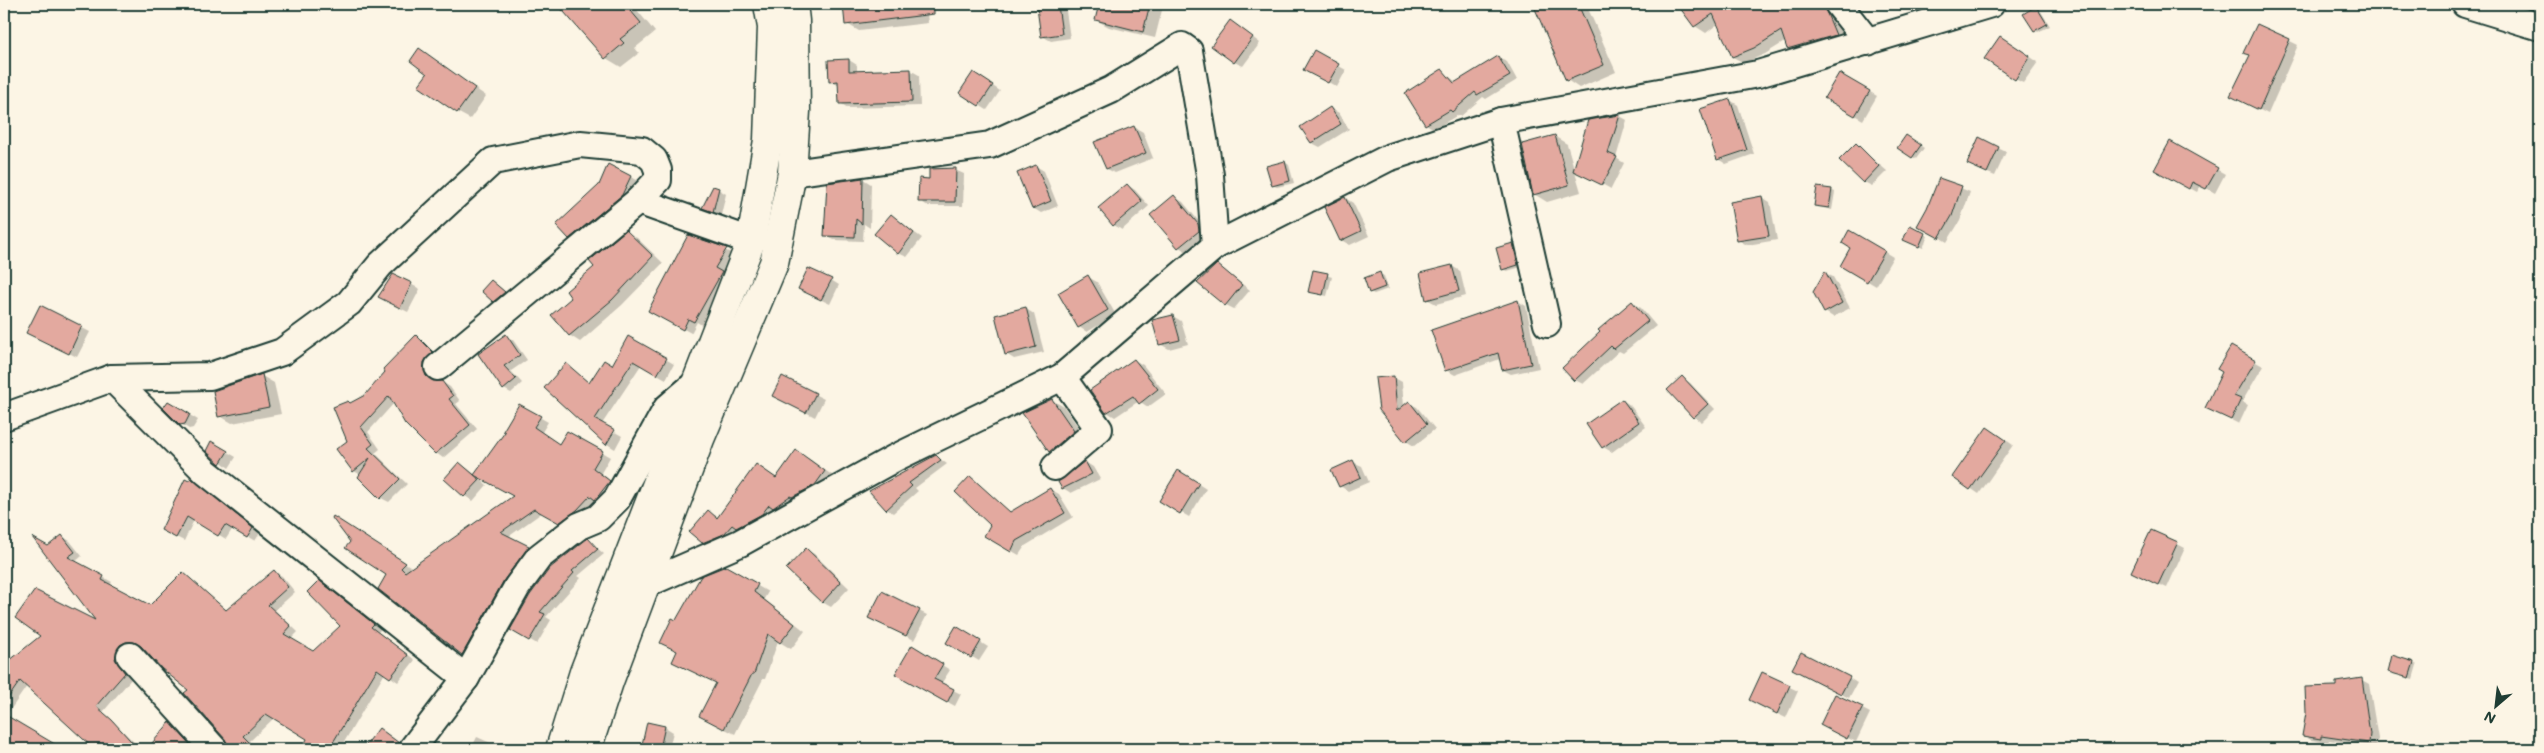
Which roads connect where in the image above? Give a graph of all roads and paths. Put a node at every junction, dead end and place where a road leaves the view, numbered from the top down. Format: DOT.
graph roads {
  1 [pos="768,4"];
  2 [pos="793,4"];
  3 [pos="1838,4"];
  4 [pos="1991,4"];
  5 [pos="2465,4"];
  6 [pos="2540,27"];
  7 [pos="1868,42"];
  8 [pos="1500,121"];
  9 [pos="792,173"];
  10 [pos="638,202"];
  11 [pos="751,241"];
  12 [pos="1215,246"];
  13 [pos="1547,324"];
  14 [pos="438,367"];
  15 [pos="1062,377"];
  16 [pos="112,378"];
  17 [pos="695,384"];
  18 [pos="4,417"];
  19 [pos="1055,467"];
  20 [pos="644,585"];
  21 [pos="130,656"];
  22 [pos="466,678"];
  23 [pos="214,749"];
  24 [pos="412,749"];
  25 [pos="560,749"];
  26 [pos="587,749"];
  1 -- 11 [label="main road"];
  2 -- 9 [label="main road"];
  3 -- 7 [label="street"];
  4 -- 7 [label="street"];
  5 -- 6 [label="street"];
  7 -- 8 [label="street"];
  8 -- 12 [label="street"];
  8 -- 13 [label="street"];
  9 -- 12 [label="street"];
  9 -- 20 [label="main road"];
  10 -- 11 [label="street"];
  10 -- 14 [label="street"];
  10 -- 16 [label="street"];
  11 -- 17 [label="main road"];
  12 -- 15 [label="street"];
  15 -- 19 [label="street"];
  15 -- 20 [label="street"];
  16 -- 18 [label="street"];
  16 -- 22 [label="street"];
  17 -- 22 [label="street"];
  17 -- 25 [label="main road"];
  20 -- 26 [label="main road"];
  21 -- 23 [label="street"];
  22 -- 24 [label="street"];
}
